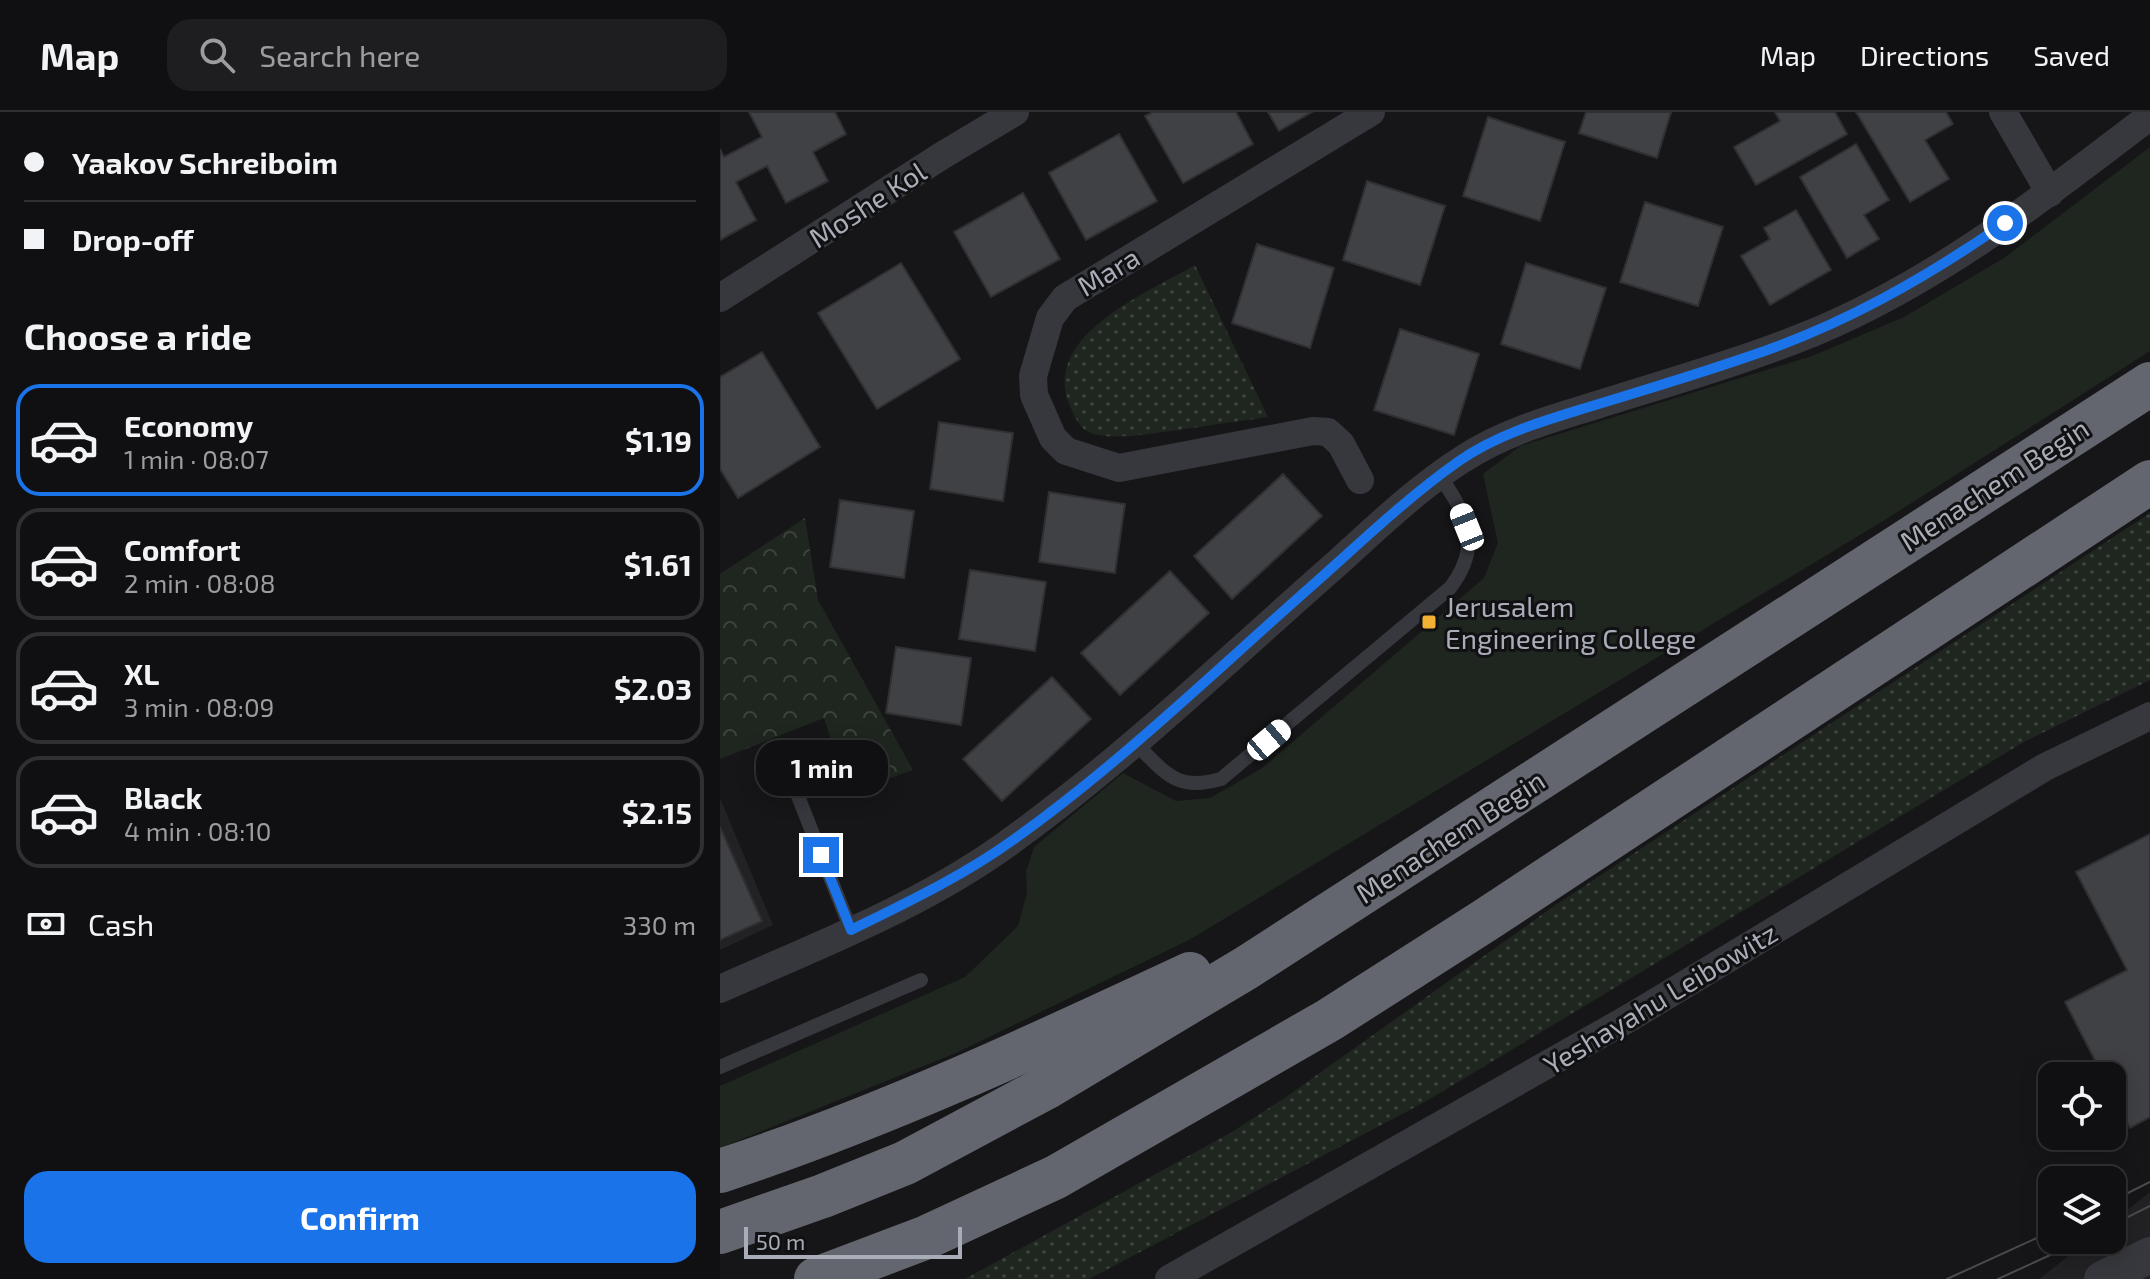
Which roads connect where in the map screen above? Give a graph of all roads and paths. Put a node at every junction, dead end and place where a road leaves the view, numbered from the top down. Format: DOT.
graph roads {
  1 [pos="1015,112"];
  2 [pos="1371,112"];
  3 [pos="2003,112"];
  4 [pos="2150,116"];
  5 [pos="2050,193"];
  6 [pos="720,298"];
  7 [pos="2150,384"];
  8 [pos="1440,476"];
  9 [pos="1360,480"];
  10 [pos="2150,482"];
  11 [pos="2150,716"];
  12 [pos="1134,742"];
  13 [pos="790,776"];
  14 [pos="1359,895"];
  15 [pos="851,930"];
  16 [pos="921,980"];
  17 [pos="720,989"];
  18 [pos="720,1067"];
  19 [pos="720,1171"];
  20 [pos="1056,1177"];
  21 [pos="720,1232"];
  22 [pos="2150,1255"];
  23 [pos="816,1279"];
  24 [pos="884,1279"];
  25 [pos="1169,1279"];
  26 [pos="2102,1279"];
  1 -- 6 [label="street, Moshe Kol"];
  2 -- 9 [label="street, Mara"];
  3 -- 5 [label="street"];
  4 -- 5 [label="street"];
  5 -- 8 [label="street"];
  7 -- 14 [label="highway, Menachem Begin"];
  8 -- 12 [label="street"];
  8 -- 12 [label="lane"];
  10 -- 20 [label="highway"];
  11 -- 25 [label="street, Yeshayahu Leibowitz"];
  12 -- 15 [label="street"];
  13 -- 15 [label="lane"];
  14 -- 19 [label="highway"];
  14 -- 21 [label="highway, Menachem Begin"];
  15 -- 17 [label="street"];
  16 -- 18 [label="lane"];
  20 -- 23 [label="highway"];
  20 -- 24 [label="highway"];
  22 -- 26 [label="street"];
}
